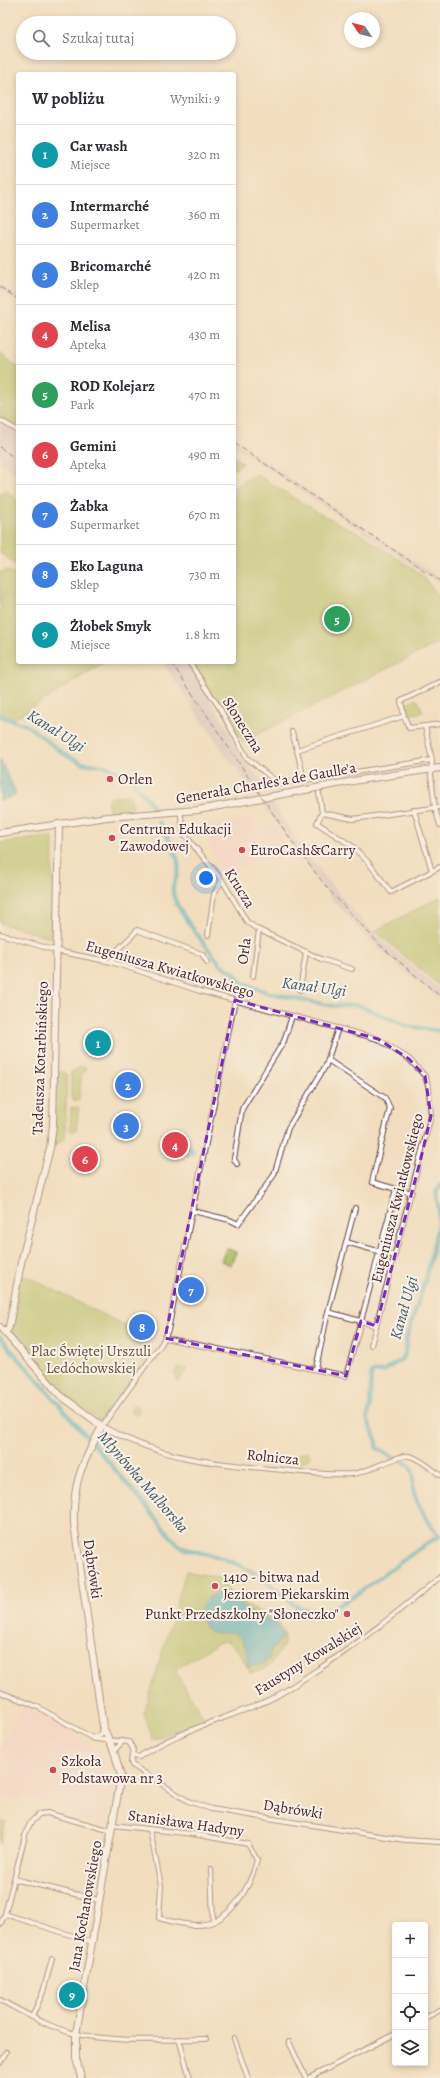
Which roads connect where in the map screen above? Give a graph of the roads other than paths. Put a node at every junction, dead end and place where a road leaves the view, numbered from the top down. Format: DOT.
graph roads {
  1 [pos="0,420"];
  2 [pos="16,430"];
  3 [pos="190,664"];
  4 [pos="440,682"];
  5 [pos="404,716"];
  6 [pos="440,724"];
  7 [pos="425,726"];
  8 [pos="292,732"];
  9 [pos="297,750"];
  10 [pos="432,760"];
  11 [pos="440,768"];
  12 [pos="432,769"];
  13 [pos="304,780"];
  14 [pos="319,793"];
  15 [pos="440,807"];
  16 [pos="435,808"];
  17 [pos="414,810"];
  18 [pos="180,812"];
  19 [pos="322,813"];
  20 [pos="59,824"];
  21 [pos="440,825"];
  22 [pos="0,833"];
  23 [pos="440,867"];
  24 [pos="432,871"];
  25 [pos="222,880"];
  26 [pos="259,930"];
  27 [pos="0,934"];
  28 [pos="208,935"];
  29 [pos="57,950"];
  30 [pos="306,952"];
  31 [pos="111,962"];
  32 [pos="207,962"];
  33 [pos="352,969"];
  34 [pos="253,976"];
  35 [pos="300,990"];
  36 [pos="236,1000"];
  37 [pos="292,1016"];
  38 [pos="338,1028"];
  39 [pos="328,1060"];
  40 [pos="236,1164"];
  41 [pos="396,1189"];
  42 [pos="412,1194"];
  43 [pos="355,1208"];
  44 [pos="193,1211"];
  45 [pos="346,1242"];
  46 [pos="379,1251"];
  47 [pos="395,1256"];
  48 [pos="328,1312"];
  49 [pos="361,1321"];
  50 [pos="376,1326"];
  51 [pos="0,1327"];
  52 [pos="6,1333"];
  53 [pos="166,1338"];
  54 [pos="371,1345"];
  55 [pos="316,1368"];
  56 [pos="102,1426"];
  57 [pos="440,1475"];
  58 [pos="440,1577"];
  59 [pos="0,1692"];
  60 [pos="103,1724"];
  61 [pos="92,1738"];
  62 [pos="108,1740"];
  63 [pos="123,1741"];
  64 [pos="114,1751"];
  65 [pos="133,1756"];
  66 [pos="112,1828"];
  67 [pos="150,1830"];
  68 [pos="440,1842"];
  69 [pos="211,1869"];
  70 [pos="14,1879"];
  71 [pos="99,1900"];
  72 [pos="5,1914"];
  73 [pos="213,1921"];
  74 [pos="0,1925"];
  75 [pos="92,1942"];
  76 [pos="52,1959"];
  77 [pos="0,2000"];
  78 [pos="440,2010"];
  79 [pos="428,2016"];
  80 [pos="32,2017"];
  81 [pos="76,2034"];
  82 [pos="392,2036"];
  83 [pos="234,2038"];
  84 [pos="179,2039"];
  85 [pos="206,2039"];
  86 [pos="289,2042"];
  87 [pos="6,2052"];
  88 [pos="0,2063"];
  89 [pos="81,2078"];
  90 [pos="190,2078"];
  91 [pos="248,2078"];
  92 [pos="308,2078"];
  1 -- 2 [label="street"];
  3 -- 13 [label="street, Słoneczna"];
  4 -- 5 [label="street"];
  5 -- 7 [label="street"];
  5 -- 9 [label="street"];
  6 -- 7 [label="street"];
  7 -- 10 [label="street"];
  8 -- 9 [label="street"];
  9 -- 13 [label="street"];
  10 -- 12 [label="street"];
  10 -- 13 [label="street, Słoneczna"];
  11 -- 12 [label="street, Generała Charles'a de Gaulle'a"];
  12 -- 16 [label="street"];
  12 -- 18 [label="street, Generała Charles'a de Gaulle'a"];
  14 -- 19 [label="street"];
  15 -- 16 [label="street"];
  16 -- 17 [label="street"];
  16 -- 21 [label="street"];
  17 -- 19 [label="street"];
  17 -- 24 [label="street"];
  18 -- 20 [label="street, Generała Charles'a de Gaulle'a"];
  18 -- 25 [label="street, Krucza"];
  19 -- 24 [label="street"];
  20 -- 22 [label="street, Generała Charles'a de Gaulle'a"];
  20 -- 29 [label="street, Tadeusza Kotarbińskiego"];
  23 -- 24 [label="street"];
  25 -- 26 [label="street, Krucza"];
  25 -- 28 [label="street"];
  26 -- 30 [label="street, Krucza"];
  26 -- 34 [label="street, Orla"];
  27 -- 29 [label="street, Eugeniusza Kwiatkowskiego"];
  29 -- 31 [label="street, Eugeniusza Kwiatkowskiego"];
  29 -- 52 [label="street, Tadeusza Kotarbińskiego"];
  30 -- 33 [label="street, Krucza"];
  30 -- 35 [label="street"];
  31 -- 32 [label="street"];
  31 -- 36 [label="street, Eugeniusza Kwiatkowskiego"];
  36 -- 37 [label="street, Eugeniusza Kwiatkowskiego"];
  36 -- 44 [label="street"];
  37 -- 38 [label="street, Eugeniusza Kwiatkowskiego"];
  37 -- 40 [label="street"];
  38 -- 39 [label="street"];
  38 -- 42 [label="street, Eugeniusza Kwiatkowskiego"];
  39 -- 41 [label="street"];
  39 -- 44 [label="street"];
  41 -- 42 [label="street"];
  41 -- 46 [label="street"];
  42 -- 47 [label="street, Eugeniusza Kwiatkowskiego"];
  43 -- 45 [label="street"];
  44 -- 53 [label="street"];
  45 -- 46 [label="street"];
  45 -- 48 [label="street"];
  46 -- 47 [label="street"];
  46 -- 49 [label="street"];
  47 -- 50 [label="street, Eugeniusza Kwiatkowskiego"];
  48 -- 49 [label="street"];
  48 -- 55 [label="street"];
  49 -- 50 [label="street"];
  49 -- 55 [label="street"];
  50 -- 54 [label="street, Eugeniusza Kwiatkowskiego"];
  51 -- 52 [label="street"];
  52 -- 56 [label="street"];
  53 -- 55 [label="street"];
  53 -- 56 [label="street"];
  56 -- 57 [label="street, Rolnicza"];
  56 -- 60 [label="street, Dąbrówki"];
  58 -- 65 [label="street, Faustyny Kowalskiej"];
  59 -- 61 [label="street"];
  60 -- 61 [label="street"];
  60 -- 62 [label="street, Dąbrówki"];
  61 -- 62 [label="street"];
  62 -- 63 [label="street"];
  62 -- 64 [label="street, Dąbrówki"];
  63 -- 64 [label="street"];
  63 -- 65 [label="street"];
  64 -- 66 [label="street, Jana Kochanowskiego"];
  65 -- 68 [label="street, Dąbrówki"];
  66 -- 67 [label="street, Stanisława Hadyny"];
  66 -- 70 [label="street, Stanisława Hadyny"];
  66 -- 71 [label="street, Jana Kochanowskiego"];
  67 -- 73 [label="street"];
  67 -- 73 [label="street, Stanisława Hadyny"];
  69 -- 73 [label="street"];
  70 -- 71 [label="street"];
  70 -- 72 [label="street, Stanisława Hadyny"];
  71 -- 75 [label="street, Jana Kochanowskiego"];
  72 -- 74 [label="street, Stanisława Hadyny"];
  72 -- 75 [label="street"];
  75 -- 81 [label="street, Jana Kochanowskiego"];
  76 -- 80 [label="street"];
  77 -- 80 [label="street"];
  78 -- 79 [label="street"];
  80 -- 81 [label="street"];
  81 -- 84 [label="street"];
  81 -- 89 [label="street, Jana Kochanowskiego"];
  82 -- 92 [label="street"];
  83 -- 91 [label="street"];
  84 -- 85 [label="street"];
  84 -- 90 [label="street"];
  86 -- 92 [label="street"];
  87 -- 88 [label="street"];
}
